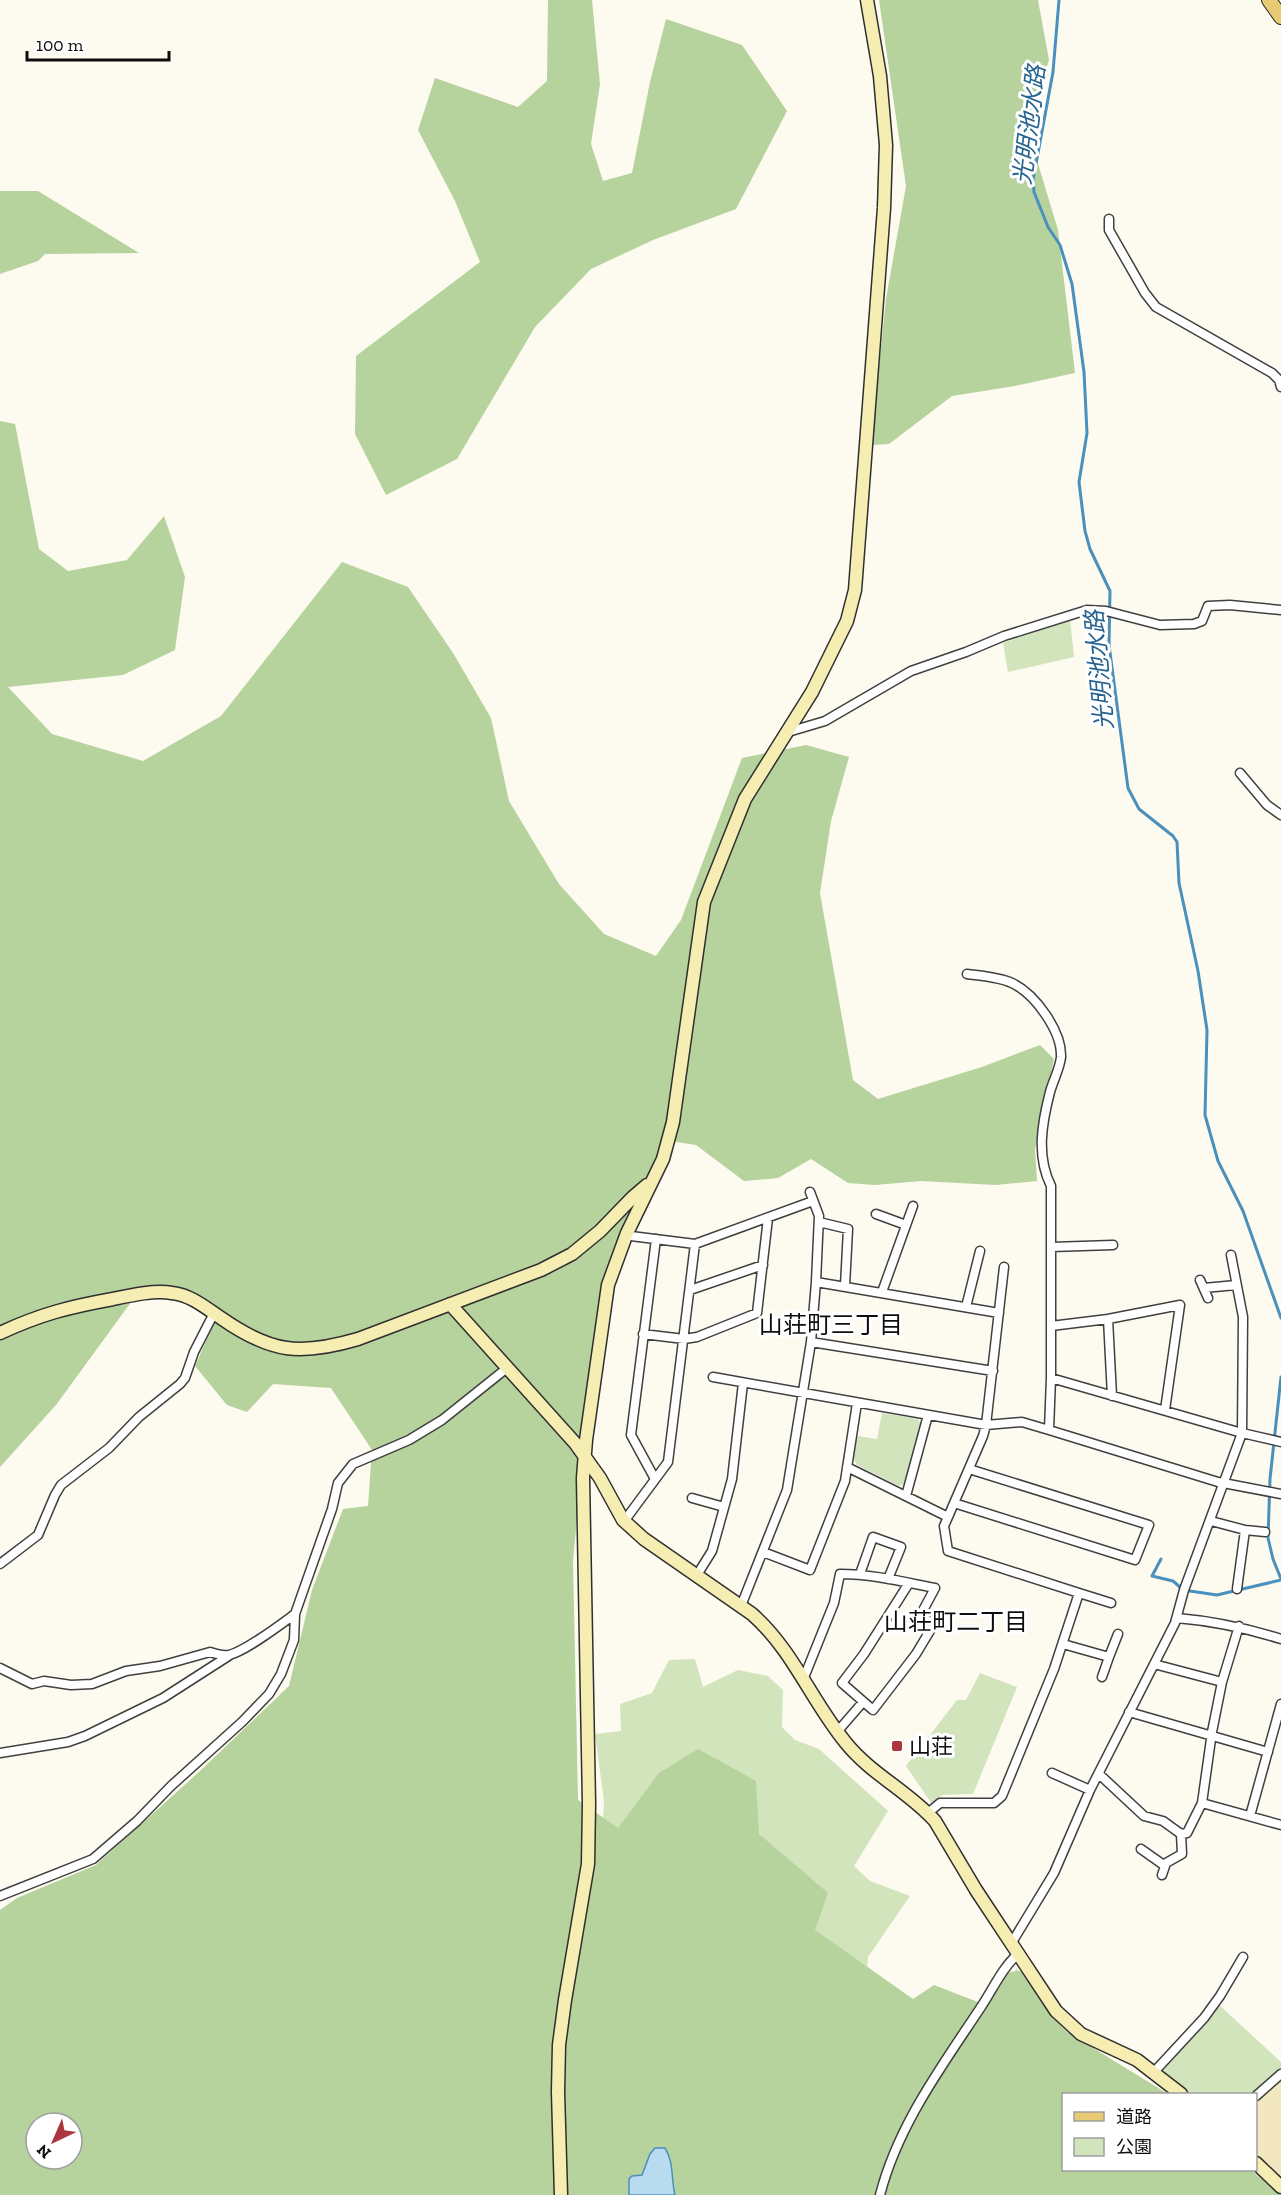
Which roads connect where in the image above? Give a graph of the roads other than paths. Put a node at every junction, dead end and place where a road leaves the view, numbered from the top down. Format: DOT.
graph roads {
  1 [pos="867,0"];
  2 [pos="1269,0"];
  3 [pos="1281,17"];
  4 [pos="1109,219"];
  5 [pos="1281,387"];
  6 [pos="1281,610"];
  7 [pos="788,732"];
  8 [pos="1240,773"];
  9 [pos="1281,815"];
  10 [pos="967,974"];
  11 [pos="650,1183"];
  12 [pos="913,1206"];
  13 [pos="876,1214"];
  14 [pos="768,1218"];
  15 [pos="819,1222"];
  16 [pos="906,1225"];
  17 [pos="627,1233"];
  18 [pos="656,1239"];
  19 [pos="695,1244"];
  20 [pos="1113,1245"];
  21 [pos="1051,1247"];
  22 [pos="980,1251"];
  23 [pos="1231,1255"];
  24 [pos="763,1265"];
  25 [pos="1004,1268"];
  26 [pos="816,1281"];
  27 [pos="1236,1285"];
  28 [pos="845,1286"];
  29 [pos="690,1290"];
  30 [pos="882,1292"];
  31 [pos="1208,1298"];
  32 [pos="450,1304"];
  33 [pos="966,1307"];
  34 [pos="214,1313"];
  35 [pos="999,1313"];
  36 [pos="1108,1319"];
  37 [pos="1051,1326"];
  38 [pos="0,1334"];
  39 [pos="643,1334"];
  40 [pos="684,1339"];
  41 [pos="811,1342"];
  42 [pos="507,1368"];
  43 [pos="993,1371"];
  44 [pos="713,1377"];
  45 [pos="1051,1378"];
  46 [pos="743,1383"];
  47 [pos="802,1394"];
  48 [pos="1112,1396"];
  49 [pos="857,1403"];
  50 [pos="1165,1410"];
  51 [pos="928,1415"];
  52 [pos="986,1425"];
  53 [pos="1048,1430"];
  54 [pos="1242,1433"];
  55 [pos="1281,1442"];
  56 [pos="585,1455"];
  57 [pos="847,1467"];
  58 [pos="969,1468"];
  59 [pos="655,1479"];
  60 [pos="1225,1483"];
  61 [pos="1274,1492"];
  62 [pos="906,1496"];
  63 [pos="692,1498"];
  64 [pos="954,1503"];
  65 [pos="724,1507"];
  66 [pos="948,1517"];
  67 [pos="623,1520"];
  68 [pos="1211,1521"];
  69 [pos="1245,1530"];
  70 [pos="1265,1532"];
  71 [pos="764,1552"];
  72 [pos="985,1563"];
  73 [pos="0,1564"];
  74 [pos="860,1574"];
  75 [pos="981,1574"];
  76 [pos="697,1575"];
  77 [pos="888,1579"];
  78 [pos="909,1583"];
  79 [pos="1053,1584"];
  80 [pos="1237,1589"];
  81 [pos="1079,1593"];
  82 [pos="1050,1594"];
  83 [pos="1111,1603"];
  84 [pos="741,1606"];
  85 [pos="295,1614"];
  86 [pos="1177,1618"];
  87 [pos="1239,1626"];
  88 [pos="1118,1634"];
  89 [pos="1281,1639"];
  90 [pos="1063,1644"];
  91 [pos="230,1654"];
  92 [pos="1109,1658"];
  93 [pos="1154,1664"];
  94 [pos="0,1668"];
  95 [pos="1102,1677"];
  96 [pos="803,1680"];
  97 [pos="1222,1683"];
  98 [pos="863,1702"];
  99 [pos="1281,1704"];
  100 [pos="1129,1712"];
  101 [pos="837,1732"];
  102 [pos="1213,1735"];
  103 [pos="0,1752"];
  104 [pos="1268,1752"];
  105 [pos="1052,1773"];
  106 [pos="1099,1774"];
  107 [pos="1090,1790"];
  108 [pos="987,1803"];
  109 [pos="1203,1803"];
  110 [pos="928,1813"];
  111 [pos="987,1813"];
  112 [pos="1250,1816"];
  113 [pos="1281,1825"];
  114 [pos="1181,1834"];
  115 [pos="1141,1849"];
  116 [pos="1165,1866"];
  117 [pos="1162,1875"];
  118 [pos="0,1896"];
  119 [pos="1014,1949"];
  120 [pos="1244,1957"];
  121 [pos="1154,2072"];
  122 [pos="1281,2074"];
  123 [pos="1180,2093"];
  124 [pos="1257,2095"];
  125 [pos="1257,2164"];
  126 [pos="1281,2187"];
  127 [pos="561,2195"];
  128 [pos="880,2195"];
  1 -- 7 [label="street"];
  2 -- 3 [label="main road"];
  4 -- 5 [label="street"];
  6 -- 7 [label="street"];
  7 -- 11 [label="street"];
  8 -- 9 [label="street"];
  10 -- 21 [label="street"];
  11 -- 17 [label="street"];
  11 -- 32 [label="street"];
  12 -- 16 [label="street"];
  13 -- 16 [label="street"];
  14 -- 15 [label="street"];
  14 -- 19 [label="street"];
  14 -- 24 [label="street"];
  15 -- 26 [label="street"];
  15 -- 28 [label="street"];
  16 -- 30 [label="street"];
  17 -- 18 [label="street"];
  17 -- 56 [label="street"];
  18 -- 19 [label="street"];
  18 -- 39 [label="street"];
  19 -- 29 [label="street"];
  20 -- 21 [label="street"];
  21 -- 37 [label="street"];
  22 -- 33 [label="street"];
  23 -- 27 [label="street"];
  24 -- 29 [label="street"];
  24 -- 40 [label="street"];
  25 -- 35 [label="street"];
  26 -- 28 [label="street"];
  26 -- 41 [label="street"];
  27 -- 31 [label="street"];
  27 -- 54 [label="street"];
  28 -- 30 [label="street"];
  29 -- 40 [label="street"];
  30 -- 33 [label="street"];
  32 -- 34 [label="street"];
  32 -- 42 [label="street"];
  33 -- 35 [label="street"];
  34 -- 38 [label="street"];
  34 -- 73 [label="street"];
  35 -- 43 [label="street"];
  36 -- 37 [label="street"];
  36 -- 48 [label="street"];
  36 -- 50 [label="street"];
  37 -- 45 [label="street"];
  39 -- 40 [label="street"];
  39 -- 59 [label="street"];
  40 -- 59 [label="street"];
  41 -- 43 [label="street"];
  41 -- 47 [label="street"];
  42 -- 56 [label="street"];
  42 -- 85 [label="street"];
  43 -- 52 [label="street"];
  44 -- 46 [label="street"];
  45 -- 48 [label="street"];
  45 -- 53 [label="street"];
  46 -- 47 [label="street"];
  46 -- 65 [label="street"];
  47 -- 49 [label="street"];
  47 -- 71 [label="street"];
  48 -- 50 [label="street"];
  49 -- 51 [label="street"];
  49 -- 57 [label="street"];
  50 -- 54 [label="street"];
  51 -- 52 [label="street"];
  51 -- 62 [label="street"];
  52 -- 53 [label="street"];
  52 -- 58 [label="street"];
  53 -- 60 [label="street"];
  54 -- 55 [label="street"];
  54 -- 60 [label="street"];
  56 -- 67 [label="street"];
  56 -- 127 [label="street"];
  57 -- 62 [label="street"];
  57 -- 71 [label="street"];
  58 -- 64 [label="street"];
  58 -- 64 [label="street"];
  59 -- 67 [label="street"];
  60 -- 61 [label="street"];
  60 -- 68 [label="street"];
  62 -- 66 [label="street"];
  63 -- 65 [label="street"];
  64 -- 66 [label="street"];
  65 -- 76 [label="street"];
  66 -- 72 [label="street"];
  67 -- 76 [label="street"];
  68 -- 69 [label="street"];
  68 -- 86 [label="street"];
  69 -- 70 [label="street"];
  69 -- 80 [label="street"];
  71 -- 84 [label="street"];
  72 -- 75 [label="street"];
  72 -- 79 [label="street"];
  74 -- 77 [label="street"];
  74 -- 77 [label="street"];
  74 -- 96 [label="street"];
  76 -- 84 [label="street"];
  77 -- 78 [label="street"];
  78 -- 98 [label="street"];
  78 -- 98 [label="street"];
  79 -- 81 [label="street"];
  79 -- 82 [label="street"];
  81 -- 83 [label="street"];
  81 -- 90 [label="street"];
  84 -- 96 [label="street"];
  85 -- 91 [label="street"];
  85 -- 118 [label="street"];
  86 -- 87 [label="street"];
  86 -- 93 [label="street"];
  87 -- 89 [label="street"];
  87 -- 97 [label="street"];
  88 -- 92 [label="street"];
  90 -- 92 [label="street"];
  90 -- 108 [label="street"];
  91 -- 94 [label="street"];
  91 -- 103 [label="street"];
  92 -- 95 [label="street"];
  93 -- 97 [label="street"];
  93 -- 100 [label="street"];
  96 -- 101 [label="street"];
  97 -- 102 [label="street"];
  98 -- 101 [label="street"];
  99 -- 104 [label="street"];
  100 -- 102 [label="street"];
  100 -- 106 [label="street"];
  101 -- 110 [label="street"];
  102 -- 104 [label="street"];
  102 -- 109 [label="street"];
  104 -- 112 [label="street"];
  105 -- 107 [label="street"];
  106 -- 107 [label="street"];
  106 -- 114 [label="street"];
  107 -- 119 [label="street"];
  108 -- 110 [label="street"];
  108 -- 111 [label="street"];
  109 -- 112 [label="street"];
  109 -- 114 [label="street"];
  110 -- 119 [label="street"];
  112 -- 113 [label="street"];
  114 -- 116 [label="street"];
  115 -- 116 [label="street"];
  116 -- 117 [label="street"];
  119 -- 121 [label="street"];
  119 -- 128 [label="street"];
  120 -- 121 [label="street"];
  121 -- 123 [label="street"];
  122 -- 124 [label="street"];
  125 -- 126 [label="street"];
}
